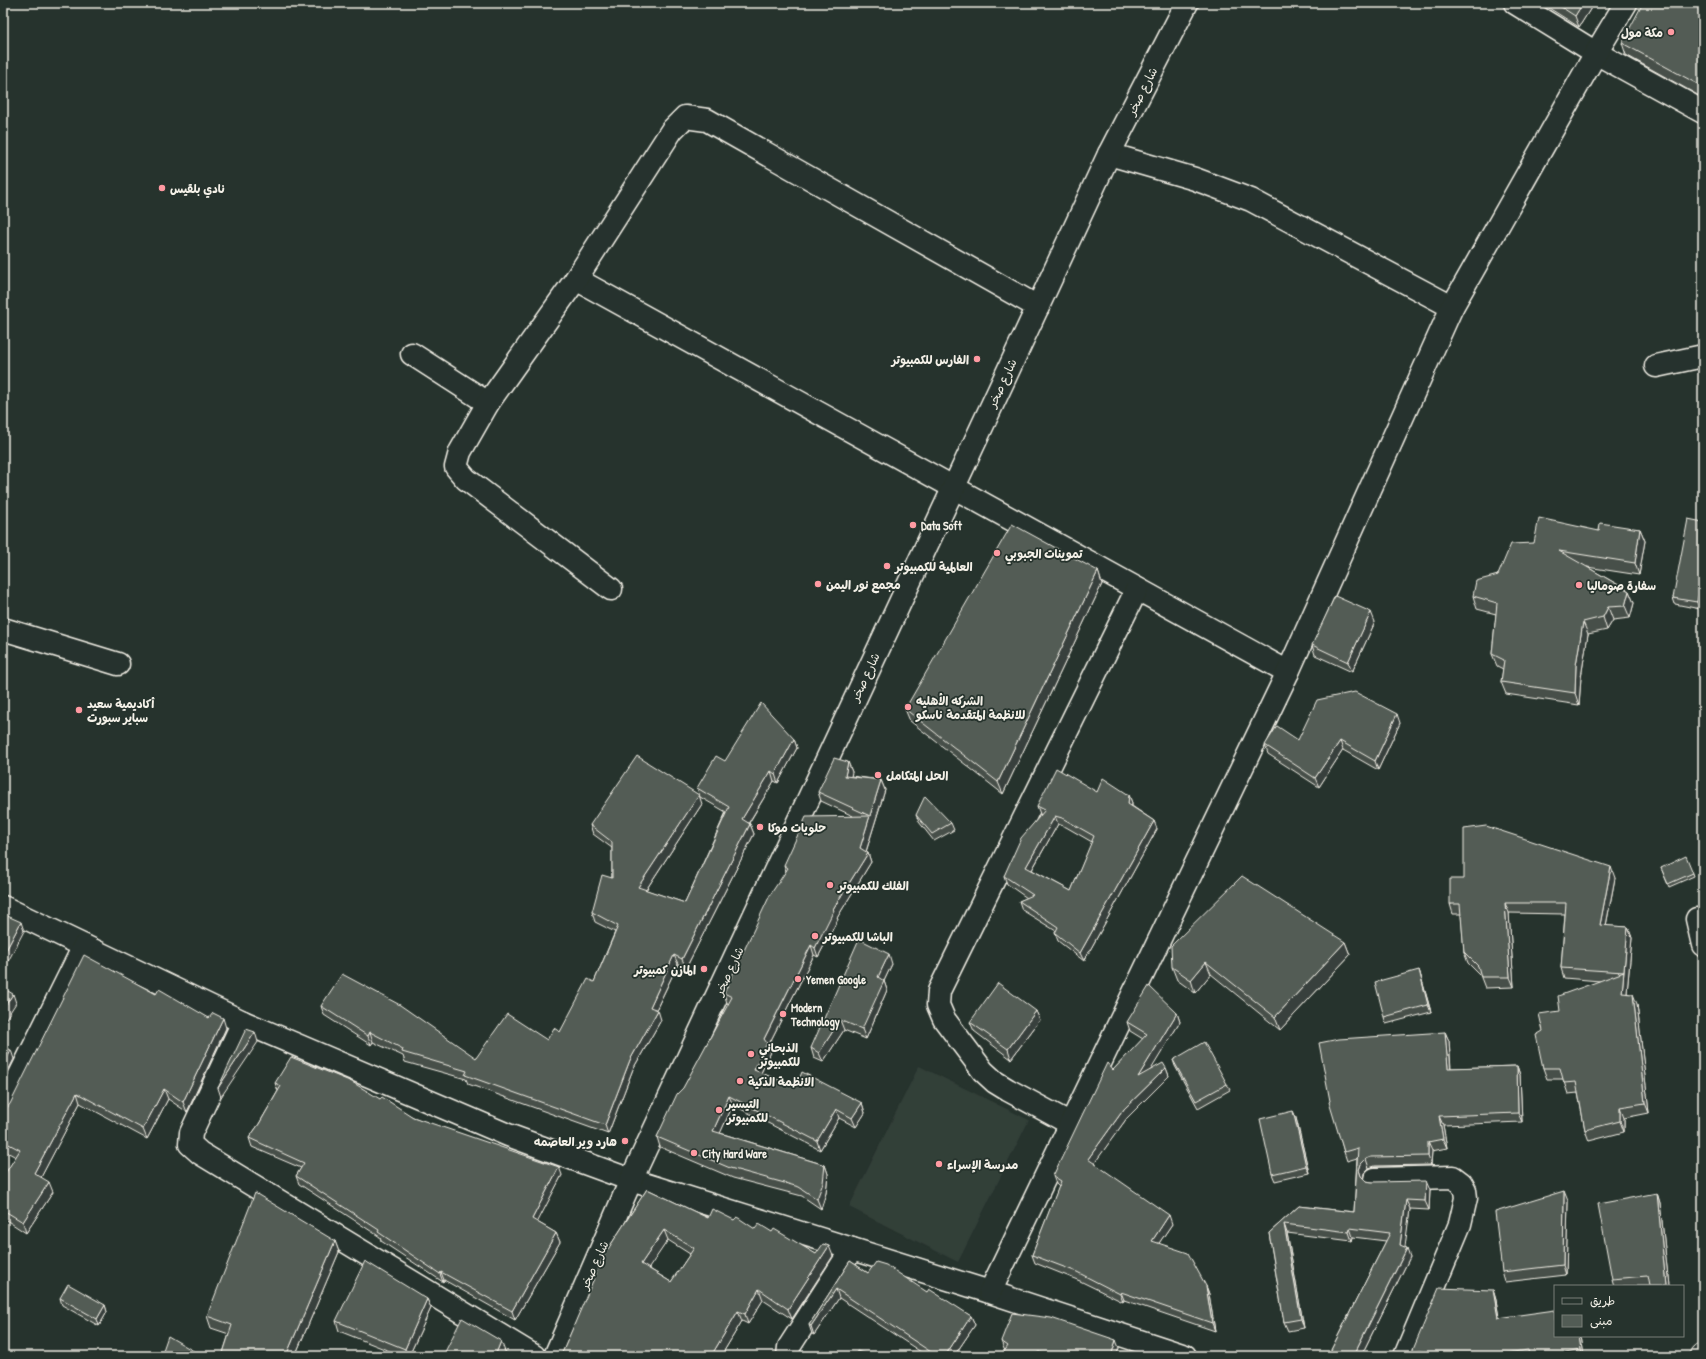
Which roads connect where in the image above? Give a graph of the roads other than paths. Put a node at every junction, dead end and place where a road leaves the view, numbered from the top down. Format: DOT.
graph roads {
  1 [pos="1187,3"];
  2 [pos="1515,3"];
  3 [pos="1626,3"];
  4 [pos="1596,53"];
  5 [pos="1703,112"];
  6 [pos="1109,154"];
  7 [pos="576,279"];
  8 [pos="1038,307"];
  9 [pos="1452,307"];
  10 [pos="412,354"];
  11 [pos="1703,356"];
  12 [pos="1656,366"];
  13 [pos="488,403"];
  14 [pos="953,488"];
  15 [pos="611,589"];
  16 [pos="1137,589"];
  17 [pos="3,629"];
  18 [pos="118,664"];
  19 [pos="1288,672"];
  20 [pos="3,906"];
  21 [pos="1697,919"];
  22 [pos="1703,945"];
  23 [pos="84,946"];
  24 [pos="243,1022"];
  25 [pos="3,1109"];
  26 [pos="1071,1124"];
  27 [pos="1375,1179"];
  28 [pos="632,1180"];
  29 [pos="852,1249"];
  30 [pos="990,1292"];
  31 [pos="534,1356"];
  32 [pos="555,1356"];
  33 [pos="788,1356"];
  34 [pos="1185,1356"];
  35 [pos="1405,1356"];
  1 -- 6 [label="street, شارع صخر"];
  2 -- 4 [label="street"];
  3 -- 4 [label="street"];
  4 -- 5 [label="street"];
  4 -- 9 [label="street"];
  6 -- 8 [label="street, شارع صخر"];
  6 -- 9 [label="street"];
  7 -- 8 [label="street"];
  7 -- 13 [label="street"];
  7 -- 14 [label="street"];
  8 -- 14 [label="street, شارع صخر"];
  9 -- 19 [label="street"];
  10 -- 13 [label="street"];
  11 -- 12 [label="street"];
  13 -- 15 [label="street"];
  14 -- 16 [label="street"];
  14 -- 28 [label="street, شارع صخر"];
  16 -- 19 [label="street"];
  16 -- 26 [label="street"];
  17 -- 18 [label="street"];
  19 -- 26 [label="street"];
  20 -- 23 [label="street"];
  21 -- 22 [label="street"];
  23 -- 24 [label="street"];
  23 -- 25 [label="street"];
  24 -- 28 [label="street"];
  24 -- 31 [label="street"];
  26 -- 30 [label="street"];
  27 -- 35 [label="street"];
  28 -- 29 [label="street"];
  28 -- 32 [label="street, شارع صخر"];
  29 -- 30 [label="street"];
  29 -- 33 [label="street"];
  30 -- 34 [label="street"];
}
